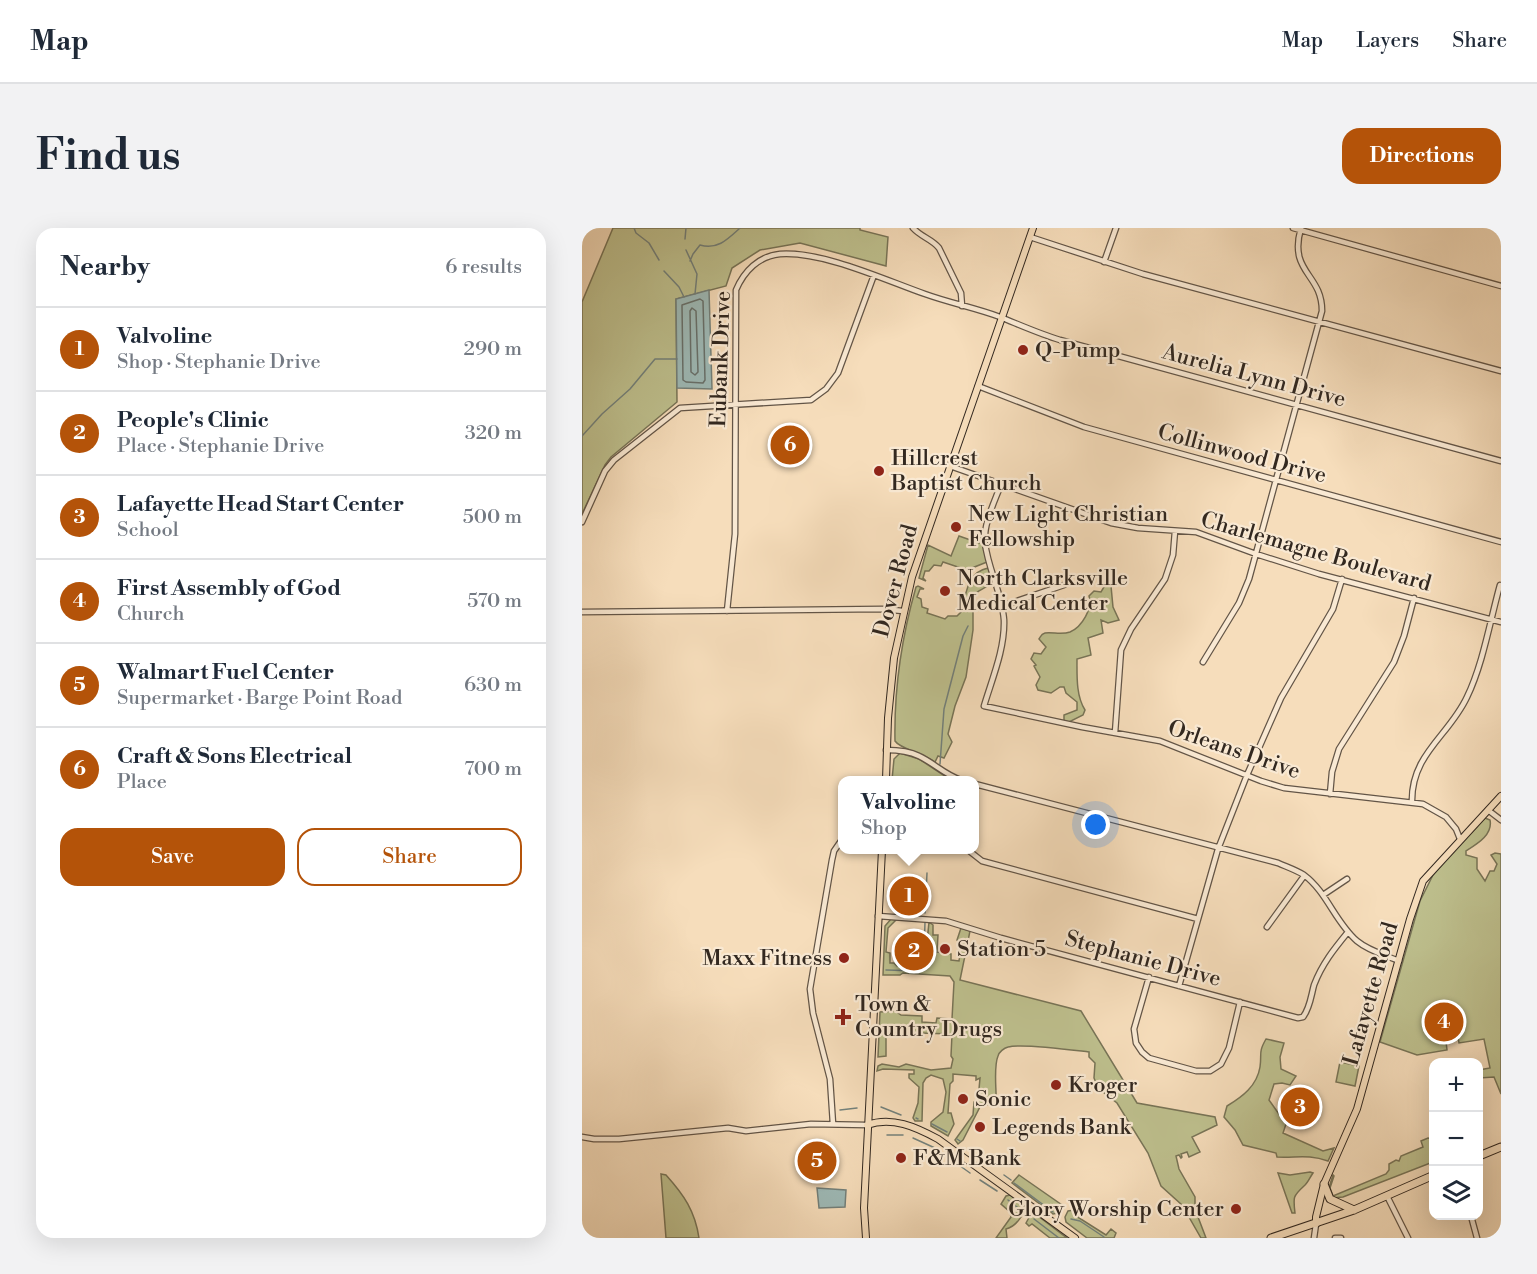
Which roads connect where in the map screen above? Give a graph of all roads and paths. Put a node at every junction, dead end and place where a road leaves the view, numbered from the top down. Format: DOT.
graph roads {
  1 [pos="913,228"];
  2 [pos="1033,228"];
  3 [pos="1116,228"];
  4 [pos="1293,228"];
  5 [pos="1300,229"];
  6 [pos="1030,237"];
  7 [pos="1104,262"];
  8 [pos="874,275"];
  9 [pos="1501,286"];
  10 [pos="962,306"];
  11 [pos="1001,318"];
  12 [pos="1318,322"];
  13 [pos="1501,371"];
  14 [pos="978,386"];
  15 [pos="735,405"];
  16 [pos="1296,405"];
  17 [pos="1501,461"];
  18 [pos="950,466"];
  19 [pos="1276,480"];
  20 [pos="1001,484"];
  21 [pos="582,522"];
  22 [pos="1175,531"];
  23 [pos="1501,542"];
  24 [pos="1256,554"];
  25 [pos="1342,579"];
  26 [pos="1064,585"];
  27 [pos="1500,585"];
  28 [pos="1414,598"];
  29 [pos="1002,606"];
  30 [pos="727,611"];
  31 [pos="903,611"];
  32 [pos="582,612"];
  33 [pos="1491,619"];
  34 [pos="1501,622"];
  35 [pos="1203,662"];
  36 [pos="1115,733"];
  37 [pos="886,750"];
  38 [pos="1246,775"];
  39 [pos="886,776"];
  40 [pos="951,776"];
  41 [pos="979,785"];
  42 [pos="1330,794"];
  43 [pos="1501,796"];
  44 [pos="1412,802"];
  45 [pos="1488,810"];
  46 [pos="1501,820"];
  47 [pos="1460,839"];
  48 [pos="838,845"];
  49 [pos="1218,849"];
  50 [pos="882,854"];
  51 [pos="974,854"];
  52 [pos="1304,876"];
  53 [pos="1347,879"];
  54 [pos="1323,895"];
  55 [pos="878,916"];
  56 [pos="1198,919"];
  57 [pos="1267,927"];
  58 [pos="1348,932"];
  59 [pos="1399,961"];
  60 [pos="1149,977"];
  61 [pos="1179,986"];
  62 [pos="1239,1002"];
  63 [pos="833,1124"];
  64 [pos="867,1125"];
  65 [pos="582,1137"];
  66 [pos="1501,1147"];
  67 [pos="1483,1154"];
  68 [pos="1429,1177"];
  69 [pos="1324,1184"];
  70 [pos="1387,1196"];
  71 [pos="1354,1210"];
  72 [pos="1472,1220"];
  73 [pos="1316,1224"];
  74 [pos="1407,1236"];
  75 [pos="1282,1237"];
  76 [pos="866,1238"];
  77 [pos="1076,1238"];
  78 [pos="1271,1238"];
  79 [pos="1314,1238"];
  80 [pos="1335,1238"];
  81 [pos="1341,1238"];
  82 [pos="1399,1238"];
  83 [pos="1477,1238"];
  1 -- 10 [label="street"];
  2 -- 6 [label="main road, Dover Road"];
  3 -- 7 [label="street"];
  4 -- 5 [label="street"];
  5 -- 9 [label="street"];
  5 -- 12 [label="street"];
  6 -- 7 [label="street"];
  6 -- 11 [label="main road, Dover Road"];
  7 -- 12 [label="street"];
  8 -- 10 [label="street, Eubank Drive"];
  8 -- 15 [label="street"];
  8 -- 15 [label="street, Eubank Drive"];
  10 -- 11 [label="street, Eubank Drive"];
  11 -- 14 [label="main road, Dover Road"];
  11 -- 16 [label="street, Aurelia Lynn Drive"];
  12 -- 13 [label="street"];
  12 -- 16 [label="street"];
  14 -- 18 [label="main road, Dover Road"];
  14 -- 19 [label="street, Collinwood Drive"];
  15 -- 21 [label="street"];
  15 -- 30 [label="street, Eubank Drive"];
  16 -- 17 [label="street, Aurelia Lynn Drive"];
  16 -- 19 [label="street"];
  18 -- 20 [label="street, Charlemagne Boulevard"];
  18 -- 31 [label="main road, Dover Road"];
  19 -- 23 [label="street, Collinwood Drive"];
  19 -- 24 [label="street"];
  20 -- 22 [label="street, Charlemagne Boulevard"];
  20 -- 29 [label="street"];
  22 -- 24 [label="street, Charlemagne Boulevard"];
  22 -- 36 [label="street"];
  24 -- 25 [label="street, Charlemagne Boulevard"];
  24 -- 35 [label="street"];
  25 -- 28 [label="street, Charlemagne Boulevard"];
  25 -- 38 [label="street"];
  26 -- 29 [label="street"];
  27 -- 33 [label="street"];
  28 -- 33 [label="street, Charlemagne Boulevard"];
  28 -- 42 [label="street"];
  29 -- 36 [label="street, Orleans Drive"];
  30 -- 31 [label="street"];
  30 -- 32 [label="street"];
  31 -- 37 [label="main road, Dover Road"];
  33 -- 34 [label="street, Charlemagne Boulevard"];
  33 -- 44 [label="street"];
  36 -- 38 [label="street, Orleans Drive"];
  37 -- 39 [label="main road, Dover Road"];
  37 -- 40 [label="street"];
  38 -- 42 [label="street, Orleans Drive"];
  38 -- 49 [label="street"];
  41 -- 49 [label="street"];
  42 -- 44 [label="street, Orleans Drive"];
  43 -- 45 [label="main road, Lafayette Road"];
  44 -- 47 [label="street, Orleans Drive"];
  45 -- 46 [label="street"];
  45 -- 47 [label="main road, Lafayette Road"];
  47 -- 59 [label="main road, Lafayette Road"];
  48 -- 63 [label="street"];
  49 -- 52 [label="street"];
  49 -- 56 [label="street"];
  50 -- 55 [label="main road"];
  51 -- 56 [label="street"];
  52 -- 54 [label="street"];
  52 -- 57 [label="street"];
  53 -- 54 [label="street"];
  54 -- 58 [label="street"];
  55 -- 60 [label="street, Stephanie Drive"];
  55 -- 64 [label="main road"];
  56 -- 61 [label="street"];
  58 -- 59 [label="street"];
  58 -- 62 [label="street, Stephanie Drive"];
  59 -- 69 [label="main road, Lafayette Road"];
  60 -- 61 [label="street, Stephanie Drive"];
  60 -- 62 [label="street"];
  61 -- 62 [label="street, Stephanie Drive"];
  63 -- 64 [label="street"];
  63 -- 65 [label="street"];
  64 -- 76 [label="main road"];
  64 -- 77 [label="main road"];
  66 -- 67 [label="highway"];
  68 -- 70 [label="highway"];
  69 -- 71 [label="highway"];
  69 -- 73 [label="main road, Lafayette Road"];
  70 -- 71 [label="highway"];
  70 -- 74 [label="street"];
  71 -- 73 [label="highway"];
  72 -- 83 [label="street"];
  73 -- 75 [label="highway"];
  73 -- 79 [label="street"];
  74 -- 82 [label="street"];
  75 -- 78 [label="highway"];
  80 -- 81 [label="street"];
}
